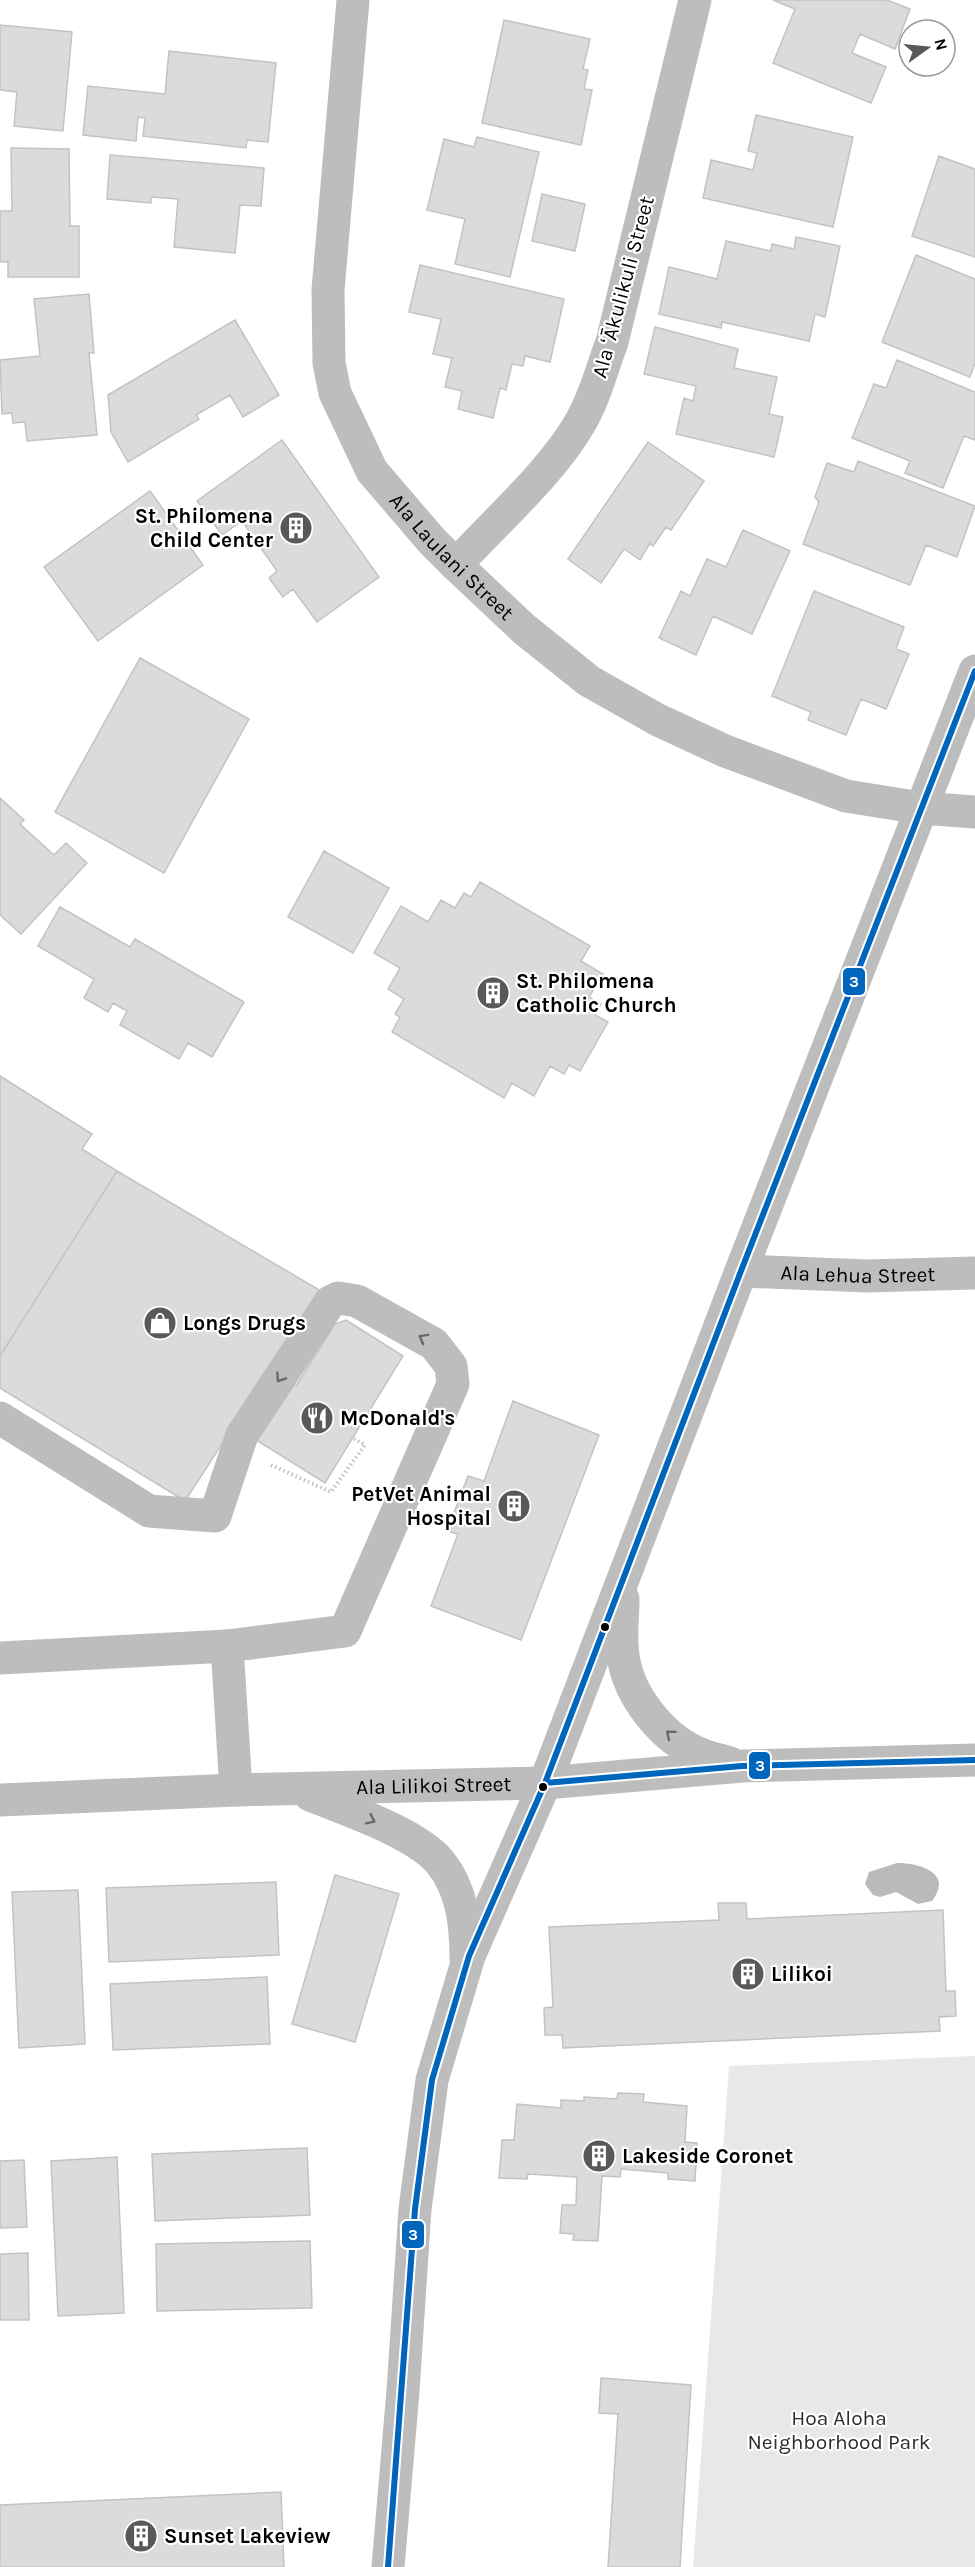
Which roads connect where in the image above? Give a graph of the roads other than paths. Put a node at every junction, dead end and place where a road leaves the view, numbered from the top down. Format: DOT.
graph roads {
  1 [pos="353,0"];
  2 [pos="695,0"];
  3 [pos="456,565"];
  4 [pos="975,671"];
  5 [pos="921,808"];
  6 [pos="975,812"];
  7 [pos="741,1271"];
  8 [pos="975,1273"];
  9 [pos="0,1418"];
  10 [pos="623,1579"];
  11 [pos="227,1646"];
  12 [pos="0,1658"];
  13 [pos="975,1760"];
  14 [pos="742,1766"];
  15 [pos="545,1783"];
  16 [pos="236,1790"];
  17 [pos="297,1790"];
  18 [pos="0,1800"];
  19 [pos="466,1968"];
  20 [pos="388,2567"];
  1 -- 3 [label="street, Ala Laulani Street"];
  2 -- 3 [label="street, Ala ʻĀkulikuli Street"];
  3 -- 5 [label="street, Ala Laulani Street"];
  4 -- 5 [label="street"];
  5 -- 6 [label="street, Ala Laulani Street"];
  5 -- 7 [label="street"];
  7 -- 8 [label="street, Ala Lehua Street"];
  7 -- 10 [label="street"];
  11 -- 9 [label="street, one-way"];
  14 -- 10 [label="street, one-way"];
  10 -- 15 [label="street"];
  11 -- 12 [label="street"];
  11 -- 16 [label="street"];
  13 -- 14 [label="street, Ala Lilikoi Street"];
  14 -- 15 [label="street, Ala Lilikoi Street"];
  15 -- 17 [label="street, Ala Lilikoi Street"];
  15 -- 19 [label="street"];
  16 -- 17 [label="street, Ala Lilikoi Street"];
  16 -- 18 [label="street, Ala Lilikoi Street"];
  17 -- 19 [label="street, one-way"];
  19 -- 20 [label="street"];
}
